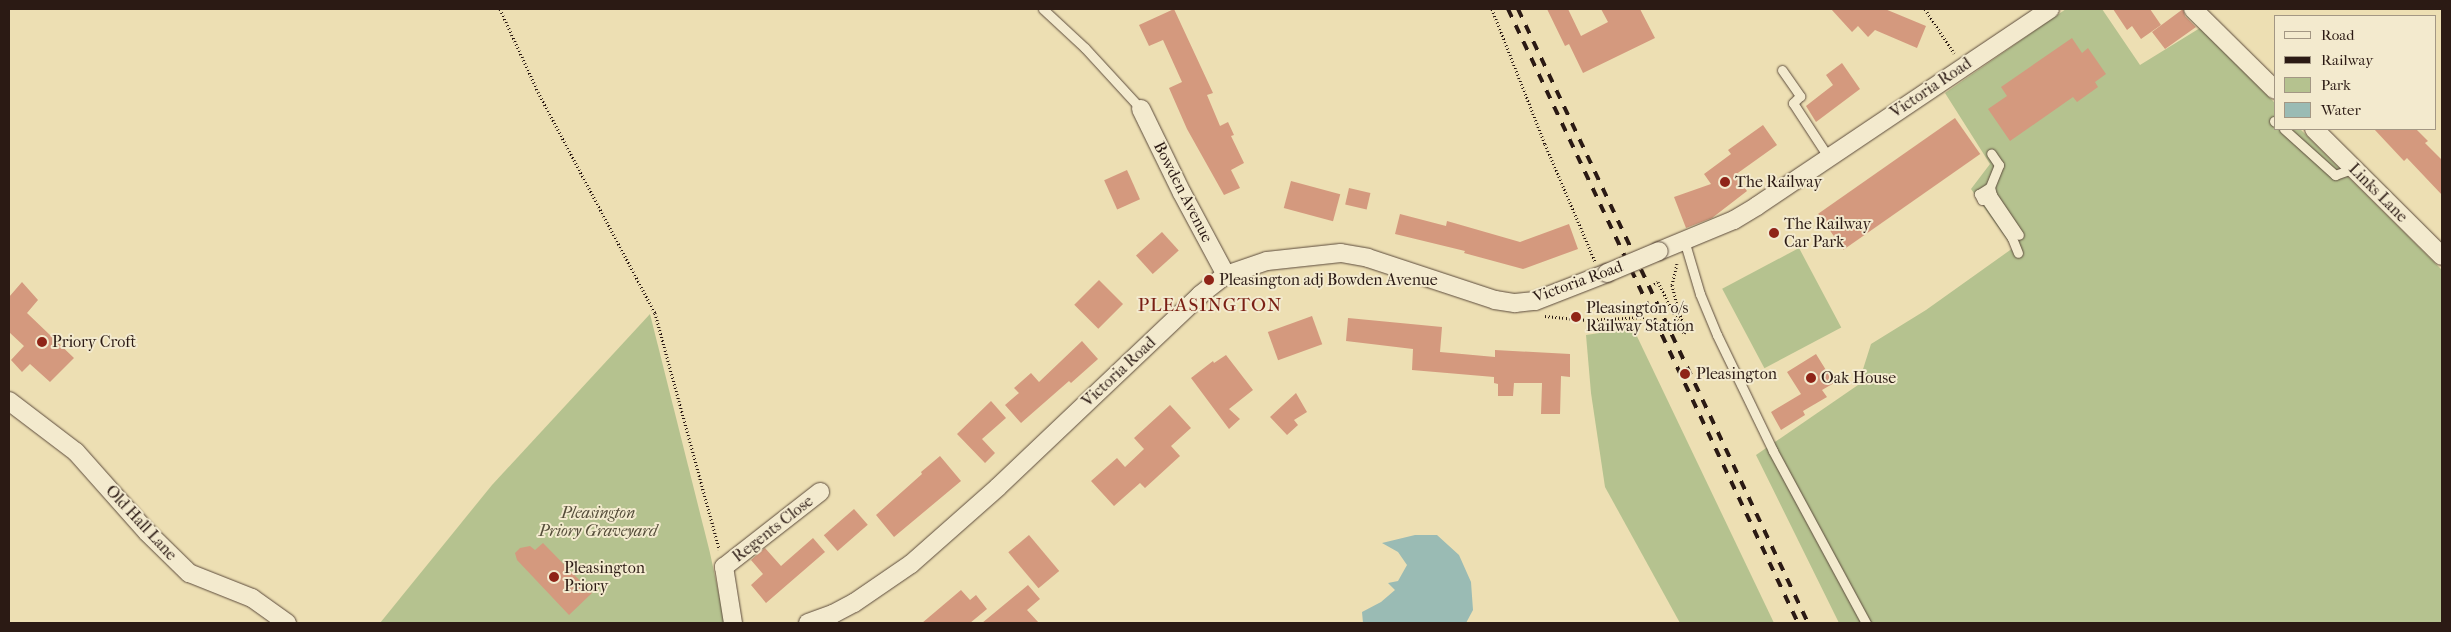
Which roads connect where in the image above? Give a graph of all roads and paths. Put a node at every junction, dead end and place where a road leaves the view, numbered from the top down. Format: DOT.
graph roads {
  1 [pos="500,9"];
  2 [pos="1043,9"];
  3 [pos="1492,9"];
  4 [pos="1925,9"];
  5 [pos="2050,9"];
  6 [pos="2192,9"];
  7 [pos="1964,66"];
  8 [pos="1782,70"];
  9 [pos="2274,89"];
  10 [pos="1140,109"];
  11 [pos="2285,130"];
  12 [pos="2315,130"];
  13 [pos="1991,153"];
  14 [pos="1829,158"];
  15 [pos="2354,168"];
  16 [pos="1989,194"];
  17 [pos="2020,235"];
  18 [pos="1682,241"];
  19 [pos="2018,253"];
  20 [pos="2442,256"];
  21 [pos="1604,274"];
  22 [pos="1226,275"];
  23 [pos="1654,284"];
  24 [pos="1539,316"];
  25 [pos="1644,317"];
  26 [pos="9,401"];
  27 [pos="820,492"];
  28 [pos="724,567"];
  29 [pos="815,622"];
  30 [pos="287,623"];
  31 [pos="733,623"];
  32 [pos="1866,623"];
  1 -- 28 [label="path"];
  2 -- 10 [label="lane"];
  3 -- 21 [label="path"];
  4 -- 7 [label="path"];
  5 -- 7 [label="street, Victoria Road"];
  6 -- 9 [label="street"];
  7 -- 14 [label="street, Victoria Road"];
  8 -- 14 [label="lane"];
  10 -- 22 [label="street, Bowden Avenue"];
  11 -- 15 [label="lane"];
  12 -- 15 [label="street, Links Lane"];
  13 -- 16 [label="lane"];
  14 -- 18 [label="street, Victoria Road"];
  15 -- 20 [label="street, Links Lane"];
  16 -- 17 [label="lane"];
  16 -- 19 [label="lane"];
  18 -- 21 [label="street, Victoria Road, bridge"];
  18 -- 23 [label="path"];
  18 -- 32 [label="lane"];
  21 -- 22 [label="street, Victoria Road"];
  22 -- 29 [label="street, Victoria Road"];
  24 -- 25 [label="path"];
  26 -- 30 [label="street, Old Hall Lane"];
  27 -- 28 [label="street, Regents Close"];
  28 -- 31 [label="street, Regents Close"];
}
